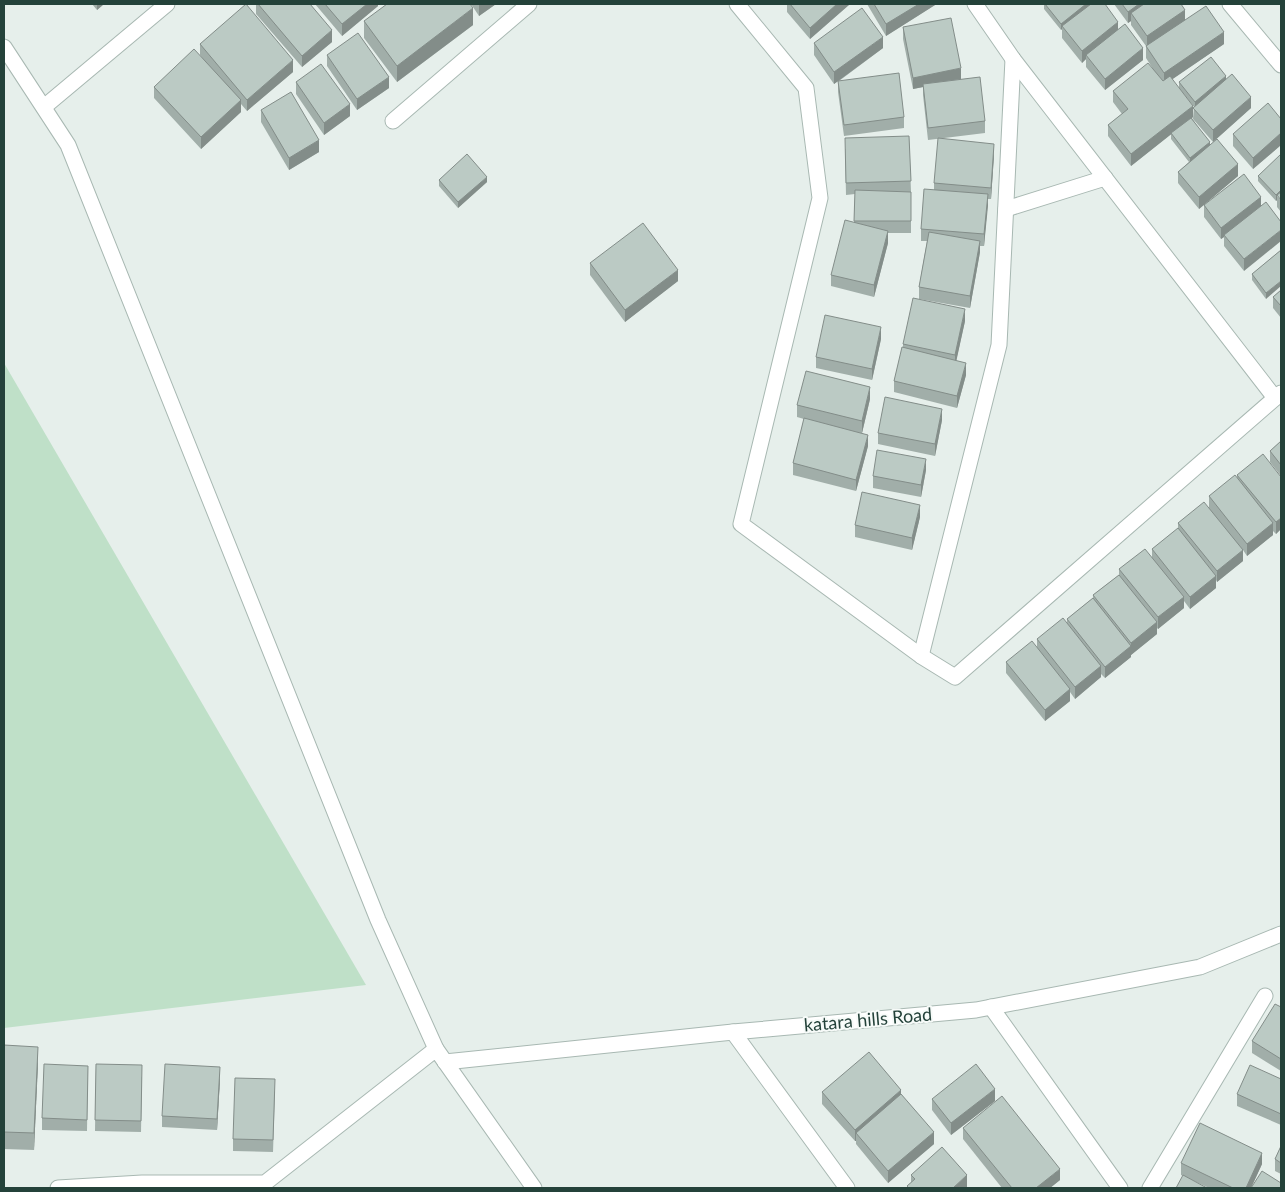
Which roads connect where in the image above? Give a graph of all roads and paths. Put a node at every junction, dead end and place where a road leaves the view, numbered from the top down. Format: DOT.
graph roads {
  1 [pos="167,4"];
  2 [pos="530,4"];
  3 [pos="737,4"];
  4 [pos="975,4"];
  5 [pos="1230,4"];
  6 [pos="4,47"];
  7 [pos="1013,60"];
  8 [pos="1281,64"];
  9 [pos="44,108"];
  10 [pos="393,121"];
  11 [pos="1105,178"];
  12 [pos="1006,209"];
  13 [pos="1278,396"];
  14 [pos="921,656"];
  15 [pos="1281,934"];
  16 [pos="1265,996"];
  17 [pos="991,1007"];
  18 [pos="734,1032"];
  19 [pos="436,1049"];
  20 [pos="445,1062"];
  21 [pos="142,1186"];
  22 [pos="267,1186"];
  23 [pos="58,1188"];
  24 [pos="534,1188"];
  25 [pos="847,1188"];
  26 [pos="1120,1188"];
  27 [pos="1150,1188"];
  1 -- 9 [label="street"];
  2 -- 10 [label="street"];
  3 -- 14 [label="street"];
  4 -- 7 [label="street"];
  5 -- 8 [label="street"];
  6 -- 9 [label="street"];
  7 -- 11 [label="street"];
  7 -- 12 [label="street"];
  9 -- 19 [label="street"];
  11 -- 12 [label="street"];
  11 -- 13 [label="street"];
  12 -- 14 [label="street"];
  13 -- 14 [label="street"];
  15 -- 17 [label="street, katara hills Road"];
  16 -- 27 [label="street"];
  17 -- 18 [label="street, katara hills Road"];
  17 -- 26 [label="street"];
  18 -- 20 [label="street, katara hills Road"];
  18 -- 25 [label="street"];
  19 -- 20 [label="street"];
  19 -- 22 [label="street"];
  20 -- 24 [label="street"];
  21 -- 22 [label="street"];
  21 -- 23 [label="street"];
}
